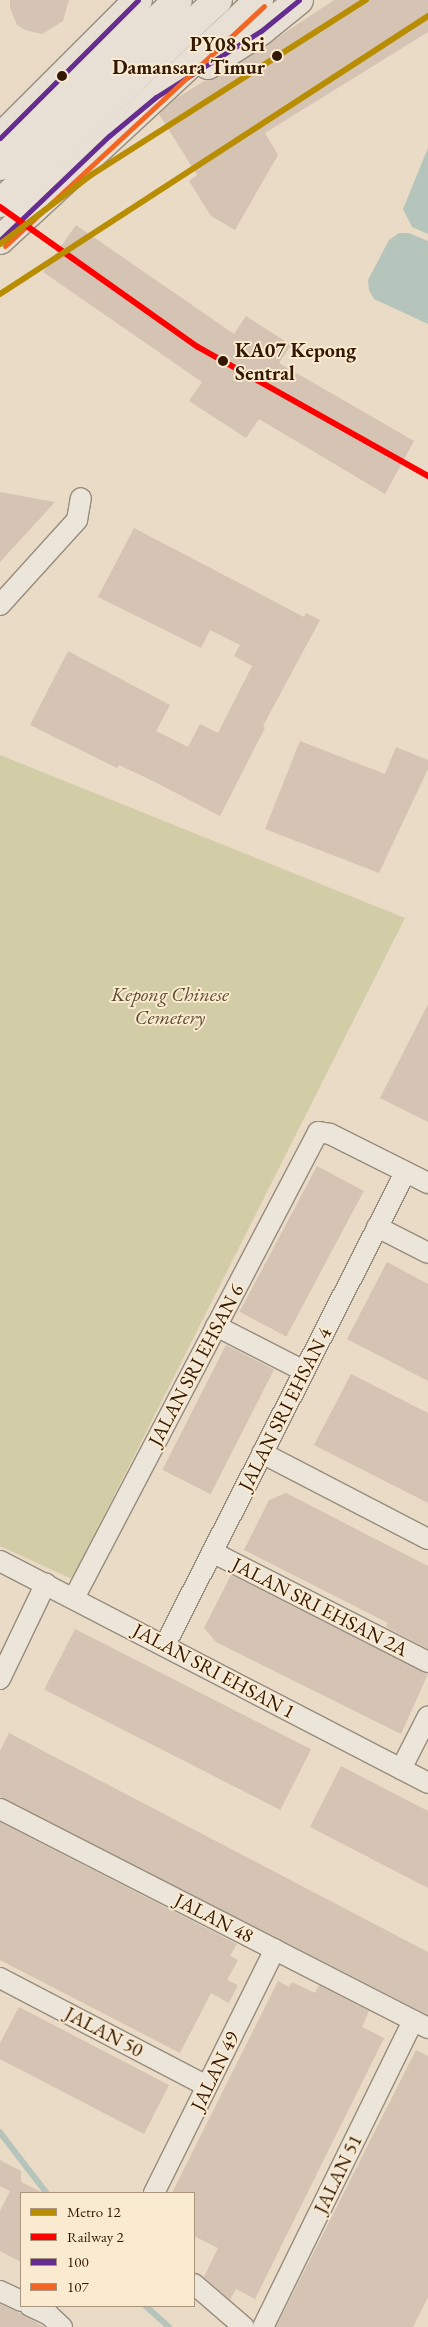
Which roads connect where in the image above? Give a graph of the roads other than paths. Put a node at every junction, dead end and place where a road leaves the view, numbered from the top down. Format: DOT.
graph roads {
  1 [pos="138,0"];
  2 [pos="178,0"];
  3 [pos="218,0"];
  4 [pos="259,0"];
  5 [pos="299,0"];
  6 [pos="156,98"];
  7 [pos="0,138"];
  8 [pos="0,166"];
  9 [pos="0,203"];
  10 [pos="0,240"];
  11 [pos="81,498"];
  12 [pos="0,604"];
  13 [pos="405,1173"];
  14 [pos="428,1184"];
  15 [pos="378,1227"];
  16 [pos="428,1253"];
  17 [pos="216,1326"];
  18 [pos="304,1370"];
  19 [pos="262,1453"];
  20 [pos="428,1539"];
  21 [pos="212,1552"];
  22 [pos="0,1561"];
  23 [pos="46,1583"];
  24 [pos="74,1598"];
  25 [pos="164,1645"];
  26 [pos="428,1662"];
  27 [pos="0,1679"];
  28 [pos="428,1716"];
  29 [pos="401,1769"];
  30 [pos="428,1783"];
  31 [pos="0,1809"];
  32 [pos="275,1949"];
  33 [pos="0,1978"];
  34 [pos="421,2025"];
  35 [pos="208,2086"];
  36 [pos="155,2192"];
  37 [pos="195,2285"];
  38 [pos="0,2291"];
  39 [pos="20,2301"];
  40 [pos="32,2307"];
  41 [pos="62,2327"];
  42 [pos="244,2327"];
  43 [pos="263,2327"];
  1 -- 7 [label="main road"];
  2 -- 8 [label="main road"];
  3 -- 9 [label="main road"];
  4 -- 6 [label="main road"];
  5 -- 6 [label="main road"];
  6 -- 10 [label="main road"];
  11 -- 12 [label="street"];
  13 -- 14 [label="street"];
  13 -- 15 [label="street, JALAN SRI EHSAN 4"];
  13 -- 17 [label="street, JALAN SRI EHSAN 6"];
  15 -- 16 [label="street"];
  15 -- 18 [label="street, JALAN SRI EHSAN 4"];
  17 -- 18 [label="street"];
  17 -- 24 [label="street, JALAN SRI EHSAN 6"];
  18 -- 19 [label="street, JALAN SRI EHSAN 4"];
  19 -- 20 [label="street"];
  19 -- 21 [label="street, JALAN SRI EHSAN 4"];
  21 -- 25 [label="street, JALAN SRI EHSAN 4"];
  21 -- 26 [label="street, JALAN SRI EHSAN 2A"];
  22 -- 23 [label="street, JALAN SRI EHSAN 1"];
  23 -- 24 [label="street, JALAN SRI EHSAN 1"];
  23 -- 27 [label="street"];
  24 -- 25 [label="street, JALAN SRI EHSAN 1"];
  25 -- 29 [label="street, JALAN SRI EHSAN 1"];
  28 -- 29 [label="street"];
  29 -- 30 [label="street, JALAN SRI EHSAN 1"];
  31 -- 32 [label="street, JALAN 48"];
  32 -- 34 [label="street, JALAN 48"];
  32 -- 35 [label="street, JALAN 49"];
  33 -- 35 [label="street, JALAN 50"];
  34 -- 43 [label="street, JALAN 51"];
  35 -- 36 [label="street, JALAN 49"];
  37 -- 42 [label="street"];
  38 -- 39 [label="street"];
  40 -- 41 [label="street"];
}
